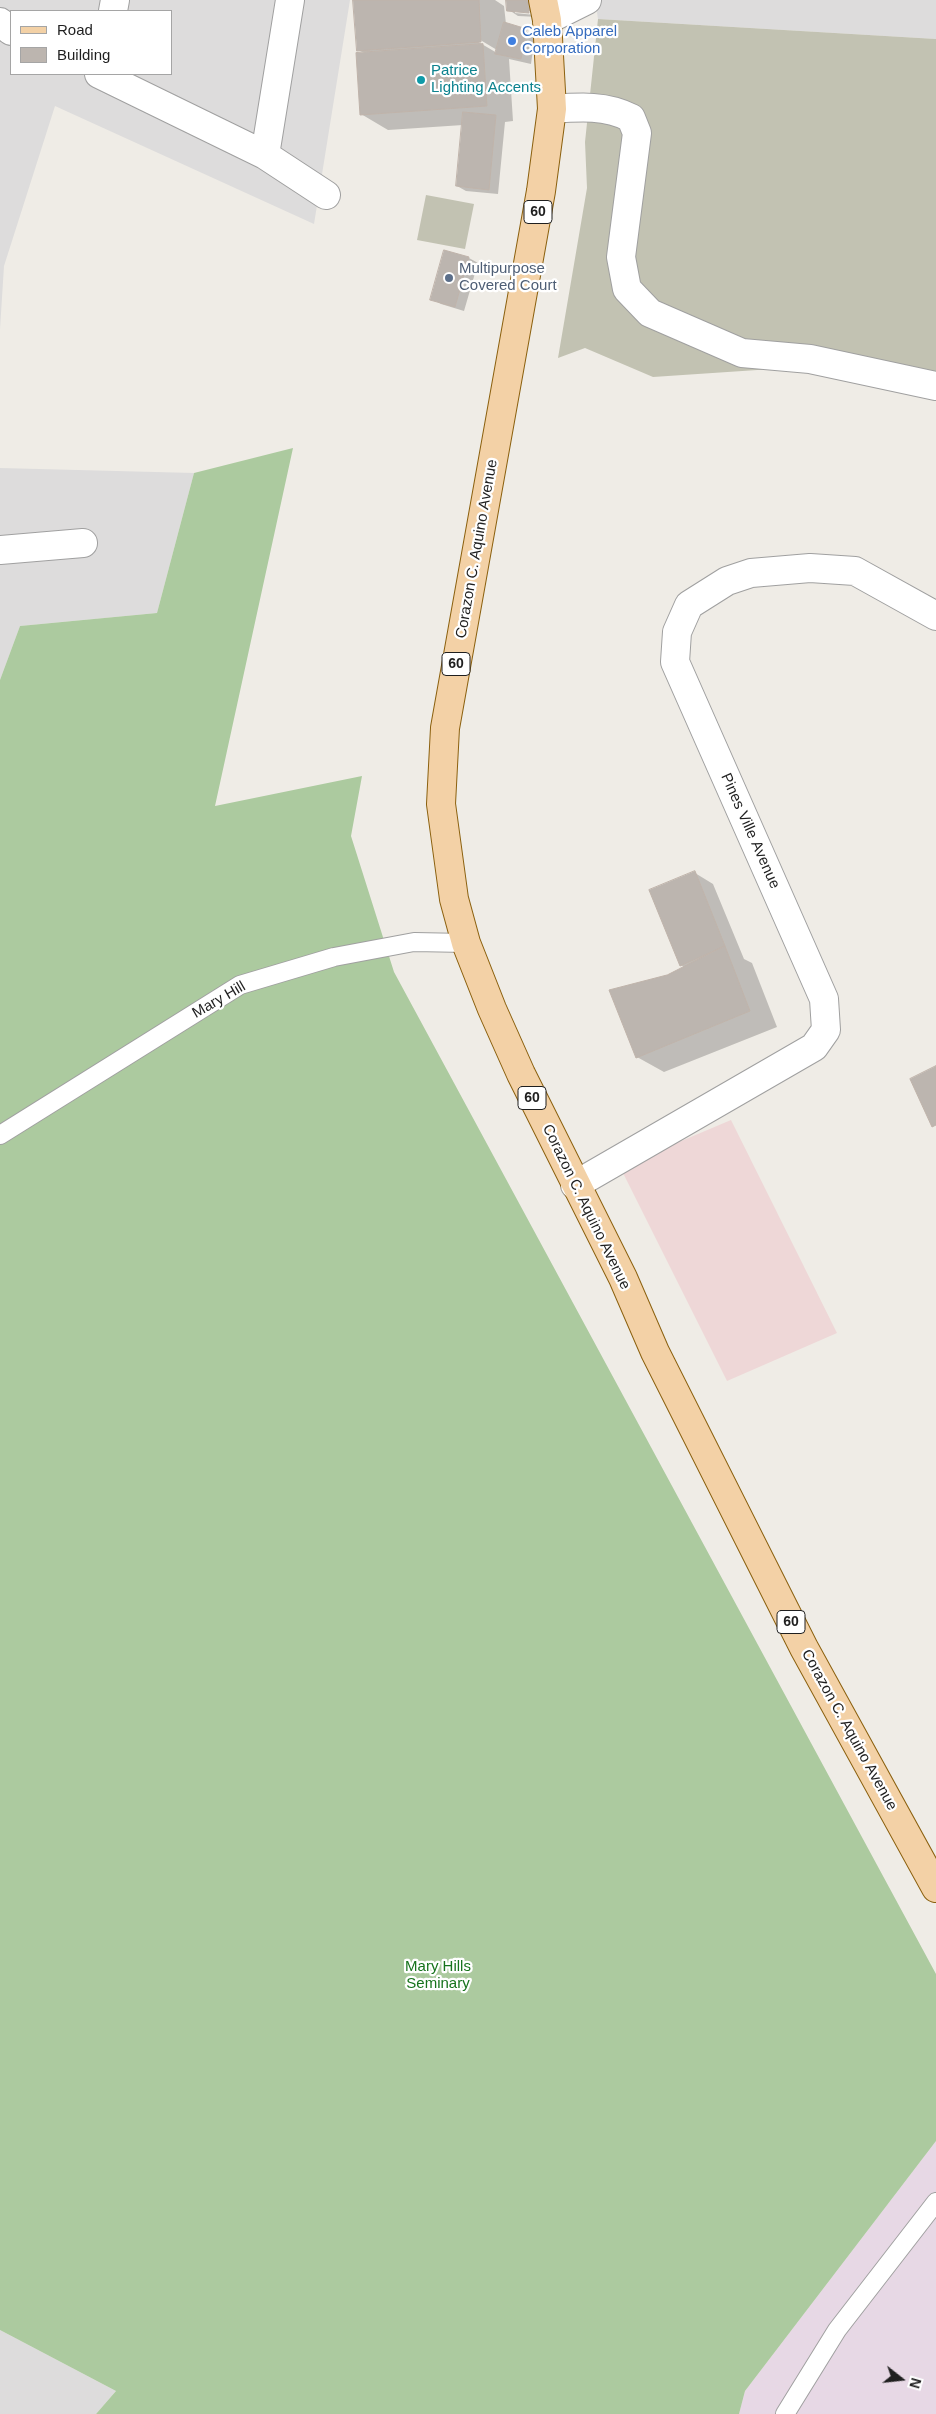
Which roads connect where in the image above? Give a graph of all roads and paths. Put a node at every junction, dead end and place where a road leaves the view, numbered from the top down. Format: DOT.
graph roads {
  1 [pos="290,0"];
  2 [pos="587,0"];
  3 [pos="545,10"];
  4 [pos="101,75"];
  5 [pos="552,109"];
  6 [pos="265,155"];
  7 [pos="326,195"];
  8 [pos="936,386"];
  9 [pos="84,543"];
  10 [pos="0,550"];
  11 [pos="936,616"];
  12 [pos="466,943"];
  13 [pos="0,1135"];
  14 [pos="575,1185"];
  15 [pos="936,1888"];
  16 [pos="936,2202"];
  17 [pos="785,2414"];
  1 -- 6 [label="street"];
  2 -- 3 [label="street"];
  3 -- 5 [label="main road, Corazon C. Aquino Avenue / 60"];
  4 -- 6 [label="street"];
  5 -- 8 [label="street"];
  5 -- 12 [label="main road, Corazon C. Aquino Avenue / 60"];
  6 -- 7 [label="street"];
  9 -- 10 [label="street"];
  11 -- 14 [label="street, Pines Ville Avenue"];
  12 -- 13 [label="lane, Mary Hill"];
  12 -- 14 [label="main road, Corazon C. Aquino Avenue / 60"];
  14 -- 15 [label="main road, Corazon C. Aquino Avenue / 60"];
  16 -- 17 [label="lane"];
}
